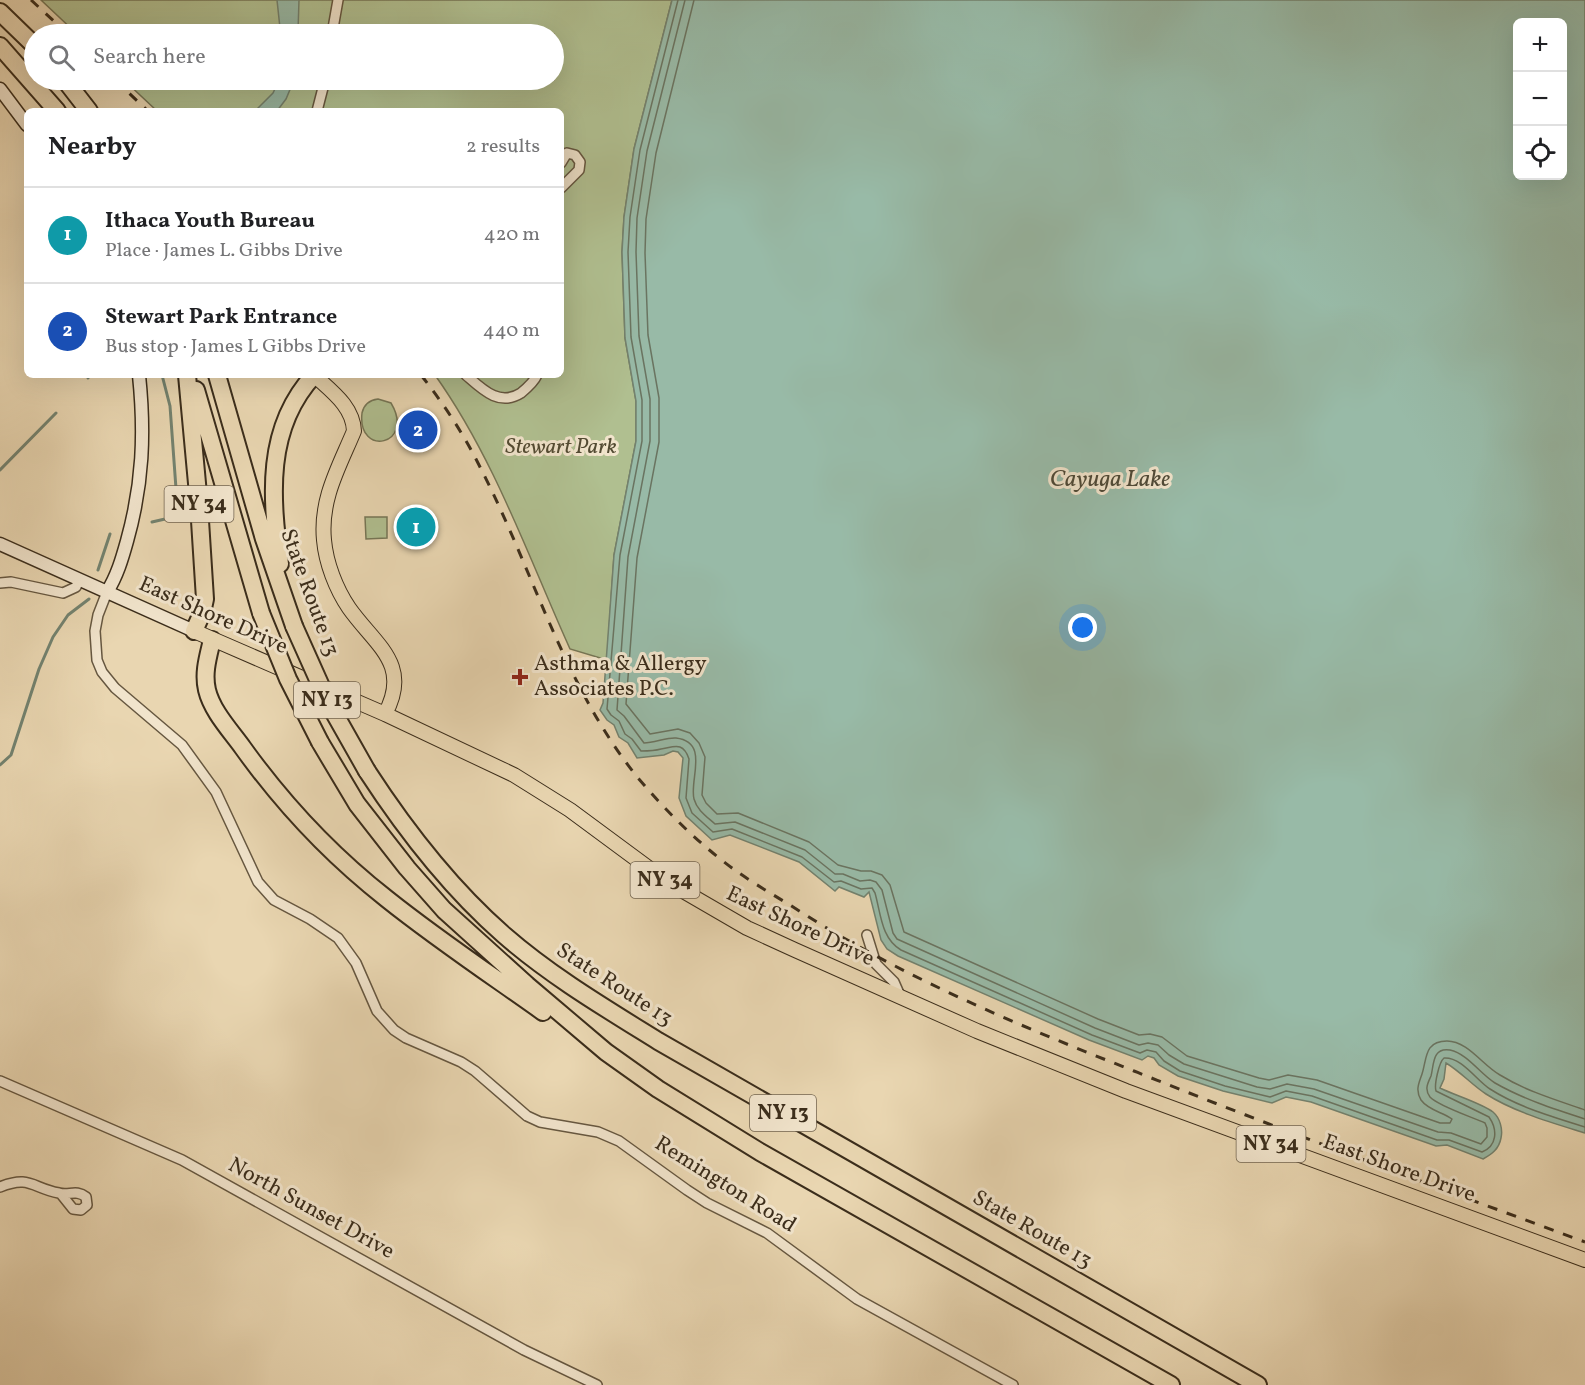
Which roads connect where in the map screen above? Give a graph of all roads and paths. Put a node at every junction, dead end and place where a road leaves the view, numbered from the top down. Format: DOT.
graph roads {
  1 [pos="338,0"];
  2 [pos="0,12"];
  3 [pos="334,24"];
  4 [pos="24,35"];
  5 [pos="0,46"];
  6 [pos="24,73"];
  7 [pos="0,89"];
  8 [pos="39,90"];
  9 [pos="73,90"];
  10 [pos="322,90"];
  11 [pos="54,108"];
  12 [pos="87,108"];
  13 [pos="318,108"];
  14 [pos="24,121"];
  15 [pos="564,158"];
  16 [pos="564,186"];
  17 [pos="139,378"];
  18 [pos="189,378"];
  19 [pos="190,378"];
  20 [pos="218,378"];
  21 [pos="311,378"];
  22 [pos="317,378"];
  23 [pos="470,378"];
  24 [pos="536,378"];
  25 [pos="0,544"];
  26 [pos="79,580"];
  27 [pos="0,583"];
  28 [pos="107,592"];
  29 [pos="285,600"];
  30 [pos="194,632"];
  31 [pos="212,640"];
  32 [pos="385,714"];
  33 [pos="867,935"];
  34 [pos="901,998"];
  35 [pos="606,1052"];
  36 [pos="0,1081"];
  37 [pos="0,1187"];
  38 [pos="61,1194"];
  39 [pos="1585,1260"];
  40 [pos="597,1385"];
  41 [pos="1013,1385"];
  42 [pos="1171,1385"];
  43 [pos="1258,1385"];
  1 -- 3 [label="street"];
  2 -- 4 [label="highway"];
  5 -- 6 [label="highway"];
  7 -- 14 [label="street"];
  8 -- 11 [label="highway"];
  9 -- 12 [label="highway"];
  10 -- 13 [label="street"];
  15 -- 16 [label="street"];
  17 -- 28 [label="street"];
  18 -- 30 [label="highway, NY 34"];
  19 -- 35 [label="highway, State Route 13 / NY 13, bridge"];
  20 -- 29 [label="highway, State Route 13 / NY 13"];
  21 -- 29 [label="highway"];
  22 -- 32 [label="main road"];
  23 -- 24 [label="street"];
  25 -- 26 [label="street, East Shore Drive"];
  26 -- 27 [label="street"];
  26 -- 28 [label="street, East Shore Drive"];
  28 -- 30 [label="street, East Shore Drive"];
  28 -- 41 [label="street, Remington Road"];
  29 -- 43 [label="highway, State Route 13 / NY 13, bridge"];
  30 -- 31 [label="main road, East Shore Drive / NY 34"];
  31 -- 32 [label="main road, East Shore Drive / NY 34"];
  31 -- 35 [label="highway"];
  32 -- 34 [label="main road, East Shore Drive / NY 34"];
  33 -- 34 [label="street"];
  34 -- 39 [label="main road, East Shore Drive / NY 34"];
  35 -- 42 [label="highway, State Route 13 / NY 13"];
  36 -- 40 [label="street, North Sunset Drive"];
  37 -- 38 [label="street"];
}
